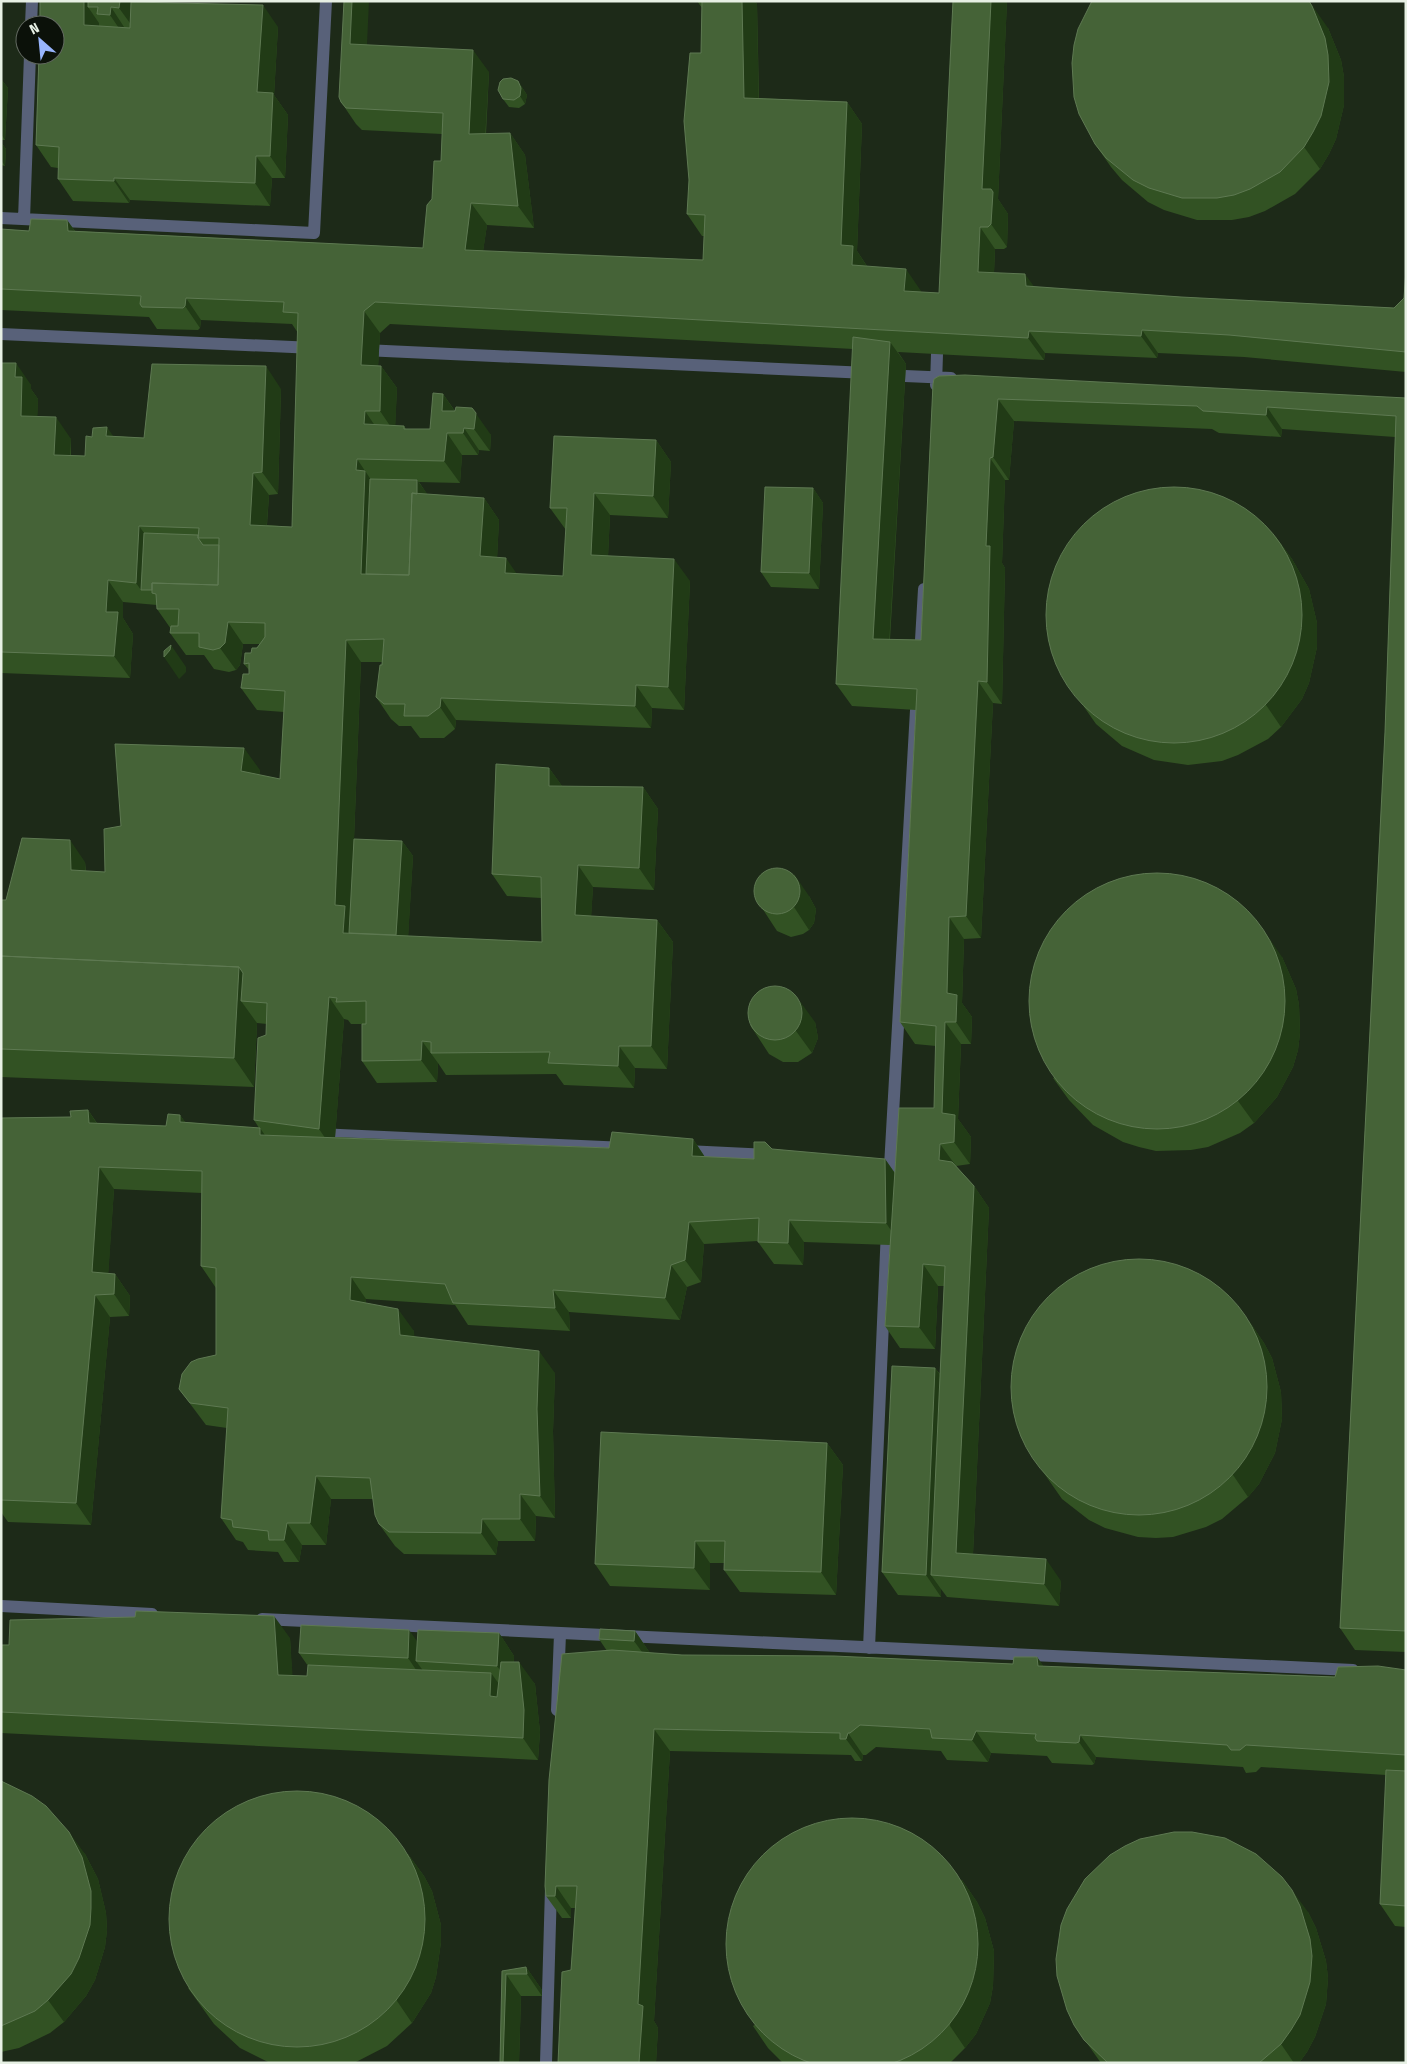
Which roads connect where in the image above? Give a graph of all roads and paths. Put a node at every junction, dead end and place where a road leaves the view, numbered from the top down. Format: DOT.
graph roads {
  1 [pos="32,1"];
  2 [pos="326,1"];
  3 [pos="31,15"];
  4 [pos="30,65"];
  5 [pos="1,218"];
  6 [pos="24,219"];
  7 [pos="1,334"];
  8 [pos="330,349"];
  9 [pos="350,350"];
  10 [pos="937,354"];
  11 [pos="868,373"];
  12 [pos="905,376"];
  13 [pos="937,377"];
  14 [pos="967,379"];
  15 [pos="936,397"];
  16 [pos="925,574"];
  17 [pos="920,662"];
  18 [pos="916,710"];
  19 [pos="309,1133"];
  20 [pos="636,1148"];
  21 [pos="676,1150"];
  22 [pos="783,1156"];
  23 [pos="888,1192"];
  24 [pos="888,1212"];
  25 [pos="1,1606"];
  26 [pos="161,1614"];
  27 [pos="250,1619"];
  28 [pos="560,1634"];
  29 [pos="869,1648"];
  30 [pos="1366,1671"];
  31 [pos="557,1724"];
  32 [pos="552,1874"];
  33 [pos="546,2063"];
  1 -- 3 [label="lane"];
  2 -- 6 [label="lane"];
  4 -- 6 [label="lane"];
  5 -- 6 [label="lane"];
  7 -- 8 [label="lane"];
  9 -- 11 [label="lane"];
  10 -- 13 [label="lane"];
  12 -- 13 [label="lane"];
  13 -- 14 [label="lane"];
  13 -- 15 [label="lane"];
  16 -- 17 [label="lane"];
  18 -- 23 [label="lane"];
  19 -- 20 [label="lane"];
  21 -- 22 [label="lane"];
  24 -- 29 [label="lane"];
  25 -- 26 [label="lane"];
  27 -- 28 [label="lane"];
  28 -- 29 [label="lane"];
  28 -- 31 [label="lane"];
  29 -- 30 [label="lane"];
  32 -- 33 [label="lane"];
}
